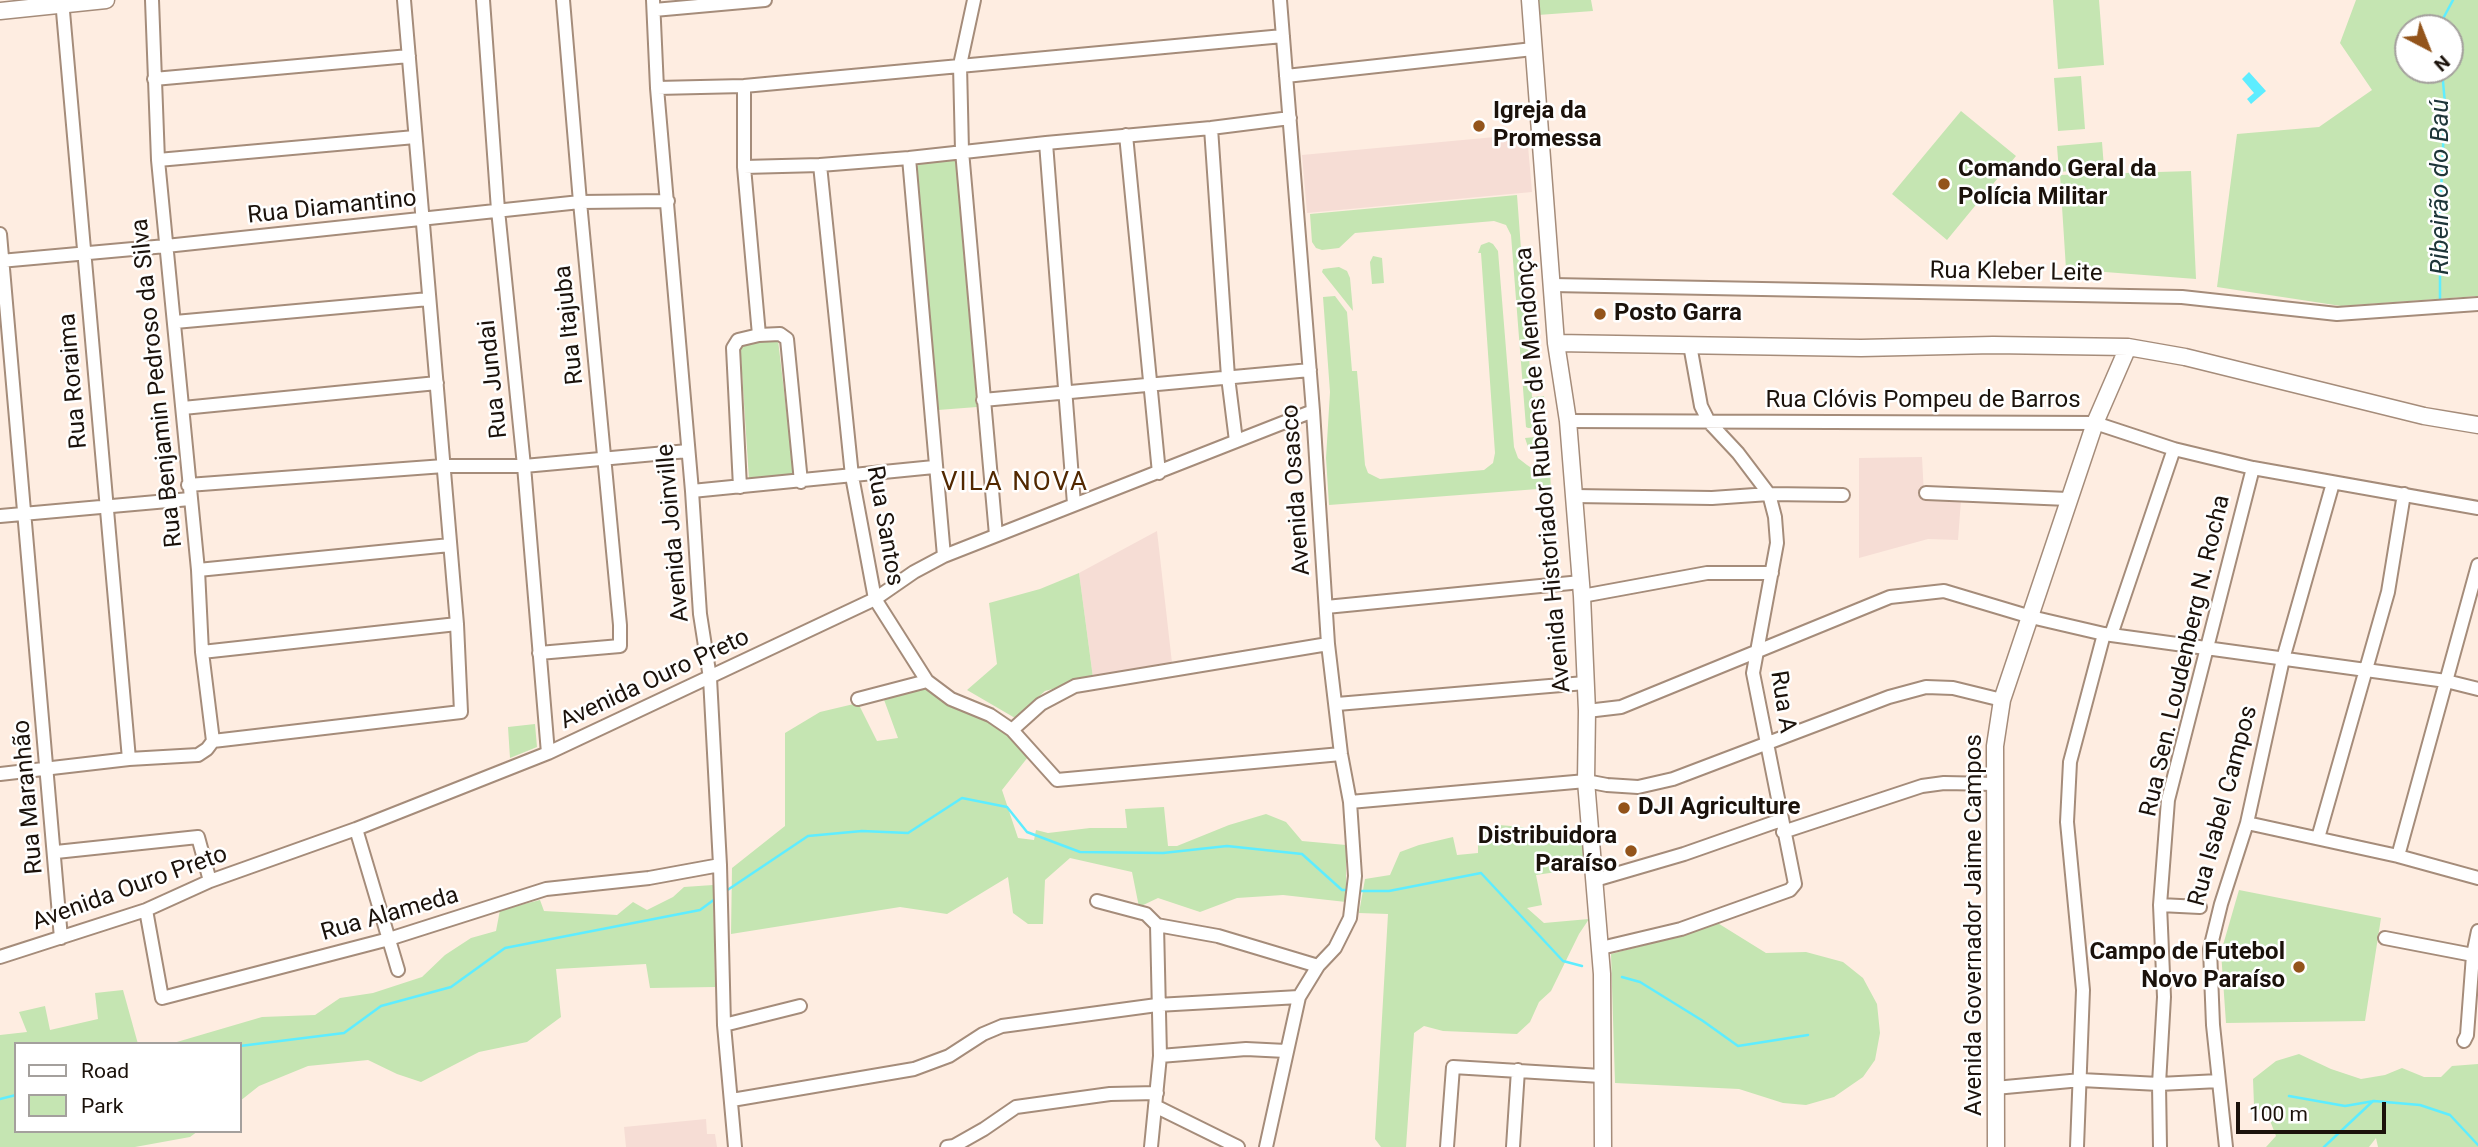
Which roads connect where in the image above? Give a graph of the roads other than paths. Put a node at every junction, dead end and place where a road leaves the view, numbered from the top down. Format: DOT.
graph roads {
  1 [pos="106,0"];
  2 [pos="152,0"];
  3 [pos="404,0"];
  4 [pos="483,0"];
  5 [pos="563,0"];
  6 [pos="765,0"];
  7 [pos="974,0"];
  8 [pos="1280,0"];
  9 [pos="1530,0"];
  10 [pos="735,1"];
  11 [pos="62,2"];
  12 [pos="653,5"];
  13 [pos="6,7"];
  14 [pos="1283,36"];
  15 [pos="1534,49"];
  16 [pos="409,56"];
  17 [pos="960,65"];
  18 [pos="1286,76"];
  19 [pos="154,79"];
  20 [pos="744,86"];
  21 [pos="657,88"];
  22 [pos="1290,118"];
  23 [pos="1211,128"];
  24 [pos="1126,135"];
  25 [pos="415,138"];
  26 [pos="1046,143"];
  27 [pos="962,151"];
  28 [pos="909,158"];
  29 [pos="158,160"];
  30 [pos="820,165"];
  31 [pos="744,167"];
  32 [pos="668,201"];
  33 [pos="579,202"];
  34 [pos="498,210"];
  35 [pos="423,219"];
  36 [pos="0,234"];
  37 [pos="166,246"];
  38 [pos="84,253"];
  39 [pos="1,260"];
  40 [pos="1552,285"];
  41 [pos="429,299"];
  42 [pos="2478,304"];
  43 [pos="175,322"];
  44 [pos="760,335"];
  45 [pos="1556,343"];
  46 [pos="1690,345"];
  47 [pos="2128,348"];
  48 [pos="1310,370"];
  49 [pos="1228,377"];
  50 [pos="437,383"];
  51 [pos="1149,385"];
  52 [pos="1066,393"];
  53 [pos="983,400"];
  54 [pos="183,408"];
  55 [pos="1313,411"];
  56 [pos="1568,421"];
  57 [pos="1709,422"];
  58 [pos="2095,423"];
  59 [pos="2478,425"];
  60 [pos="1236,441"];
  61 [pos="2174,449"];
  62 [pos="688,451"];
  63 [pos="604,458"];
  64 [pos="444,466"];
  65 [pos="524,466"];
  66 [pos="934,467"];
  67 [pos="2253,468"];
  68 [pos="1158,473"];
  69 [pos="852,477"];
  70 [pos="801,482"];
  71 [pos="2333,483"];
  72 [pos="188,485"];
  73 [pos="740,488"];
  74 [pos="692,491"];
  75 [pos="1926,493"];
  76 [pos="1769,494"];
  77 [pos="2404,494"];
  78 [pos="1843,495"];
  79 [pos="1574,496"];
  80 [pos="190,499"];
  81 [pos="2068,499"];
  82 [pos="1074,504"];
  83 [pos="105,507"];
  84 [pos="2478,508"];
  85 [pos="24,514"];
  86 [pos="0,516"];
  87 [pos="996,534"];
  88 [pos="450,545"];
  89 [pos="944,556"];
  90 [pos="2478,565"];
  91 [pos="198,570"];
  92 [pos="1772,573"];
  93 [pos="1581,589"];
  94 [pos="875,599"];
  95 [pos="1326,607"];
  96 [pos="2031,617"];
  97 [pos="457,624"];
  98 [pos="2108,635"];
  99 [pos="1328,644"];
  100 [pos="2206,649"];
  101 [pos="202,652"];
  102 [pos="1757,652"];
  103 [pos="539,653"];
  104 [pos="2283,659"];
  105 [pos="2366,669"];
  106 [pos="710,678"];
  107 [pos="927,681"];
  108 [pos="2446,681"];
  109 [pos="1585,683"];
  110 [pos="2478,690"];
  111 [pos="858,699"];
  112 [pos="2003,700"];
  113 [pos="1337,704"];
  114 [pos="1587,711"];
  115 [pos="1012,730"];
  116 [pos="213,741"];
  117 [pos="1767,742"];
  118 [pos="548,753"];
  119 [pos="1341,754"];
  120 [pos="129,759"];
  121 [pos="47,767"];
  122 [pos="0,774"];
  123 [pos="1586,781"];
  124 [pos="1995,784"];
  125 [pos="1350,802"];
  126 [pos="2247,823"];
  127 [pos="1782,826"];
  128 [pos="356,829"];
  129 [pos="2318,838"];
  130 [pos="55,852"];
  131 [pos="2398,856"];
  132 [pos="720,865"];
  133 [pos="2478,878"];
  134 [pos="1595,880"];
  135 [pos="210,881"];
  136 [pos="1097,901"];
  137 [pos="2160,905"];
  138 [pos="2200,906"];
  139 [pos="146,910"];
  140 [pos="1157,925"];
  141 [pos="2478,931"];
  142 [pos="61,938"];
  143 [pos="2385,938"];
  144 [pos="389,939"];
  145 [pos="1601,948"];
  146 [pos="2473,955"];
  147 [pos="0,957"];
  148 [pos="1318,966"];
  149 [pos="398,970"];
  150 [pos="1299,997"];
  151 [pos="1157,1005"];
  152 [pos="800,1006"];
  153 [pos="724,1025"];
  154 [pos="2464,1041"];
  155 [pos="1286,1051"];
  156 [pos="1160,1056"];
  157 [pos="1518,1070"];
  158 [pos="1601,1076"];
  159 [pos="2081,1080"];
  160 [pos="2219,1081"];
  161 [pos="2159,1084"];
  162 [pos="1996,1088"];
  163 [pos="1156,1099"];
  164 [pos="732,1100"];
  165 [pos="735,1147"];
  166 [pos="947,1147"];
  167 [pos="1151,1147"];
  168 [pos="1238,1147"];
  169 [pos="1266,1147"];
  170 [pos="1447,1147"];
  171 [pos="1513,1147"];
  172 [pos="1603,1147"];
  173 [pos="1996,1147"];
  174 [pos="2077,1147"];
  175 [pos="2160,1147"];
  176 [pos="2226,1147"];
  1 -- 11 [label="main road"];
  2 -- 19 [label="street, Rua Benjamin Pedroso da Silva"];
  3 -- 16 [label="street"];
  4 -- 34 [label="street, Rua Jundai"];
  5 -- 33 [label="street, Rua Itajuba"];
  6 -- 10 [label="street"];
  7 -- 17 [label="street"];
  8 -- 14 [label="street, Avenida Osasco"];
  9 -- 15 [label="main road, Avenida Historiador Rubens de Mendonça"];
  10 -- 12 [label="street"];
  11 -- 13 [label="main road"];
  11 -- 38 [label="street, Rua Roraima"];
  12 -- 21 [label="street, Avenida Joinville"];
  14 -- 17 [label="street"];
  14 -- 18 [label="street, Avenida Osasco"];
  15 -- 18 [label="street"];
  15 -- 40 [label="main road, Avenida Historiador Rubens de Mendonça"];
  16 -- 19 [label="street"];
  16 -- 25 [label="street"];
  17 -- 20 [label="street"];
  17 -- 27 [label="street"];
  18 -- 22 [label="street, Avenida Osasco"];
  19 -- 29 [label="street, Rua Benjamin Pedroso da Silva"];
  20 -- 21 [label="street"];
  20 -- 31 [label="street"];
  21 -- 32 [label="street, Avenida Joinville"];
  22 -- 23 [label="street"];
  22 -- 48 [label="street, Avenida Osasco"];
  23 -- 24 [label="street"];
  23 -- 49 [label="street"];
  24 -- 26 [label="street"];
  24 -- 51 [label="street"];
  25 -- 29 [label="street"];
  25 -- 35 [label="street"];
  26 -- 27 [label="street"];
  26 -- 52 [label="street"];
  27 -- 28 [label="street"];
  27 -- 53 [label="street"];
  28 -- 30 [label="street"];
  28 -- 66 [label="street"];
  29 -- 37 [label="street, Rua Benjamin Pedroso da Silva"];
  30 -- 31 [label="street"];
  30 -- 69 [label="street, Rua Santos"];
  31 -- 44 [label="street"];
  32 -- 33 [label="street, Rua Diamantino"];
  32 -- 62 [label="street, Avenida Joinville"];
  33 -- 34 [label="street, Rua Diamantino"];
  33 -- 63 [label="street, Rua Itajuba"];
  34 -- 35 [label="street, Rua Diamantino"];
  34 -- 65 [label="street, Rua Jundai"];
  35 -- 37 [label="street, Rua Diamantino"];
  35 -- 41 [label="street"];
  36 -- 39 [label="street, Rua Maranhão"];
  37 -- 38 [label="street, Rua Diamantino"];
  37 -- 43 [label="street, Rua Benjamin Pedroso da Silva"];
  38 -- 39 [label="street, Rua Diamantino"];
  38 -- 83 [label="street, Rua Roraima"];
  39 -- 85 [label="street, Rua Maranhão"];
  40 -- 42 [label="street, Rua Kleber Leite"];
  40 -- 45 [label="main road, Avenida Historiador Rubens de Mendonça"];
  41 -- 43 [label="street"];
  41 -- 50 [label="street"];
  43 -- 54 [label="street, Rua Benjamin Pedroso da Silva"];
  44 -- 70 [label="street"];
  44 -- 73 [label="street"];
  45 -- 46 [label="main road"];
  45 -- 56 [label="main road, Avenida Historiador Rubens de Mendonça"];
  46 -- 47 [label="main road"];
  46 -- 57 [label="street, Rua A"];
  47 -- 58 [label="main road, Avenida Governador Jaime Campos"];
  47 -- 59 [label="main road"];
  48 -- 49 [label="street"];
  48 -- 55 [label="street, Avenida Osasco"];
  49 -- 51 [label="street"];
  49 -- 60 [label="street"];
  50 -- 54 [label="street"];
  50 -- 64 [label="street"];
  51 -- 52 [label="street"];
  51 -- 68 [label="street"];
  52 -- 53 [label="street"];
  52 -- 82 [label="street"];
  53 -- 87 [label="street"];
  54 -- 72 [label="street, Rua Benjamin Pedroso da Silva"];
  55 -- 60 [label="street, Avenida Ouro Preto"];
  55 -- 95 [label="street, Avenida Osasco"];
  56 -- 57 [label="street, Rua Clóvis Pompeu de Barros"];
  56 -- 79 [label="main road, Avenida Historiador Rubens de Mendonça"];
  57 -- 58 [label="street, Rua Clóvis Pompeu de Barros"];
  57 -- 76 [label="street, Rua A"];
  58 -- 61 [label="street, Rua Clóvis Pompeu de Barros"];
  58 -- 81 [label="main road, Avenida Governador Jaime Campos"];
  60 -- 68 [label="street, Avenida Ouro Preto"];
  61 -- 67 [label="street, Rua Clóvis Pompeu de Barros"];
  61 -- 98 [label="street"];
  62 -- 63 [label="street"];
  62 -- 74 [label="street, Avenida Joinville"];
  63 -- 65 [label="street"];
  63 -- 103 [label="street, Rua Itajuba"];
  64 -- 65 [label="street"];
  64 -- 72 [label="street"];
  64 -- 88 [label="street"];
  65 -- 103 [label="street, Rua Jundai"];
  66 -- 69 [label="street"];
  66 -- 89 [label="street"];
  67 -- 71 [label="street, Rua Clóvis Pompeu de Barros"];
  67 -- 100 [label="street, Rua Sen. Loudenberg N. Rocha"];
  68 -- 82 [label="street, Avenida Ouro Preto"];
  69 -- 70 [label="street"];
  69 -- 94 [label="street, Rua Santos"];
  70 -- 73 [label="street"];
  71 -- 77 [label="street, Rua Clóvis Pompeu de Barros"];
  71 -- 104 [label="street, Rua Isabel Campos"];
  72 -- 80 [label="street, Rua Benjamin Pedroso da Silva"];
  73 -- 74 [label="street"];
  74 -- 106 [label="street, Avenida Joinville"];
  75 -- 81 [label="street"];
  76 -- 78 [label="street"];
  76 -- 79 [label="street"];
  76 -- 92 [label="street, Rua A"];
  77 -- 84 [label="street, Rua Clóvis Pompeu de Barros"];
  77 -- 105 [label="street"];
  79 -- 93 [label="main road, Avenida Historiador Rubens de Mendonça"];
  80 -- 83 [label="street"];
  80 -- 91 [label="street, Rua Benjamin Pedroso da Silva"];
  81 -- 96 [label="main road, Avenida Governador Jaime Campos"];
  82 -- 87 [label="street, Avenida Ouro Preto"];
  83 -- 85 [label="street"];
  83 -- 120 [label="street, Rua Roraima"];
  85 -- 86 [label="street"];
  85 -- 121 [label="street, Rua Maranhão"];
  87 -- 89 [label="street, Avenida Ouro Preto"];
  88 -- 91 [label="street"];
  88 -- 97 [label="street"];
  89 -- 94 [label="street, Avenida Ouro Preto"];
  90 -- 108 [label="street"];
  91 -- 101 [label="street, Rua Benjamin Pedroso da Silva"];
  92 -- 93 [label="street"];
  92 -- 102 [label="street, Rua A"];
  93 -- 95 [label="street"];
  93 -- 109 [label="main road, Avenida Historiador Rubens de Mendonça"];
  94 -- 106 [label="street, Avenida Ouro Preto"];
  94 -- 107 [label="street, Rua Santos"];
  95 -- 99 [label="street, Avenida Osasco"];
  96 -- 98 [label="street"];
  96 -- 102 [label="street"];
  96 -- 112 [label="main road, Avenida Governador Jaime Campos"];
  97 -- 101 [label="street"];
  97 -- 116 [label="street"];
  98 -- 100 [label="street"];
  98 -- 159 [label="street"];
  99 -- 113 [label="street, Avenida Osasco"];
  99 -- 115 [label="street"];
  100 -- 104 [label="street"];
  100 -- 137 [label="street, Rua Sen. Loudenberg N. Rocha"];
  101 -- 116 [label="street, Rua Benjamin Pedroso da Silva"];
  102 -- 114 [label="street"];
  102 -- 117 [label="street, Rua A"];
  103 -- 118 [label="street, Rua Jundai"];
  104 -- 105 [label="street"];
  104 -- 126 [label="street, Rua Isabel Campos"];
  105 -- 108 [label="street"];
  105 -- 129 [label="street"];
  106 -- 118 [label="street, Avenida Ouro Preto"];
  106 -- 132 [label="street, Avenida Joinville"];
  107 -- 111 [label="street"];
  107 -- 115 [label="street, Rua Santos"];
  108 -- 110 [label="street"];
  108 -- 131 [label="street"];
  109 -- 113 [label="street"];
  109 -- 114 [label="main road, Avenida Historiador Rubens de Mendonça"];
  112 -- 117 [label="street"];
  112 -- 124 [label="main road, Avenida Governador Jaime Campos"];
  113 -- 119 [label="street, Avenida Osasco"];
  114 -- 123 [label="main road, Avenida Historiador Rubens de Mendonça"];
  115 -- 119 [label="street, Rua Santos"];
  116 -- 120 [label="street"];
  117 -- 123 [label="street"];
  117 -- 127 [label="street, Rua A"];
  118 -- 128 [label="street, Avenida Ouro Preto"];
  119 -- 125 [label="street, Avenida Osasco"];
  120 -- 121 [label="street"];
  121 -- 122 [label="street"];
  121 -- 130 [label="street, Rua Maranhão"];
  123 -- 125 [label="street"];
  123 -- 134 [label="main road, Avenida Historiador Rubens de Mendonça"];
  124 -- 127 [label="street"];
  124 -- 162 [label="main road, Avenida Governador Jaime Campos"];
  125 -- 148 [label="street, Avenida Osasco"];
  126 -- 129 [label="street"];
  126 -- 160 [label="street, Rua Isabel Campos"];
  127 -- 134 [label="street"];
  127 -- 145 [label="street, Rua A"];
  128 -- 135 [label="street, Avenida Ouro Preto"];
  128 -- 144 [label="street"];
  129 -- 131 [label="street"];
  130 -- 135 [label="street"];
  130 -- 142 [label="street, Rua Maranhão"];
  131 -- 133 [label="street"];
  132 -- 144 [label="street, Rua Alameda"];
  132 -- 153 [label="street, Avenida Joinville"];
  134 -- 145 [label="main road, Avenida Historiador Rubens de Mendonça"];
  135 -- 139 [label="street, Avenida Ouro Preto"];
  136 -- 140 [label="street"];
  137 -- 138 [label="street"];
  137 -- 161 [label="street, Rua Sen. Loudenberg N. Rocha"];
  139 -- 142 [label="street, Avenida Ouro Preto"];
  139 -- 144 [label="street, Rua Alameda"];
  140 -- 148 [label="street"];
  140 -- 151 [label="street"];
  141 -- 146 [label="street"];
  142 -- 147 [label="street, Avenida Ouro Preto"];
  143 -- 146 [label="street"];
  144 -- 149 [label="street"];
  145 -- 158 [label="main road, Avenida Historiador Rubens de Mendonça"];
  146 -- 154 [label="street"];
  148 -- 150 [label="street, Avenida Osasco"];
  150 -- 151 [label="street"];
  150 -- 155 [label="street, Avenida Osasco"];
  151 -- 156 [label="street"];
  151 -- 164 [label="street"];
  152 -- 153 [label="street"];
  153 -- 164 [label="street, Avenida Joinville"];
  155 -- 156 [label="street"];
  155 -- 169 [label="street, Avenida Osasco"];
  156 -- 163 [label="street"];
  157 -- 158 [label="street"];
  157 -- 170 [label="street"];
  157 -- 171 [label="street"];
  158 -- 172 [label="main road, Avenida Historiador Rubens de Mendonça"];
  159 -- 161 [label="street"];
  159 -- 162 [label="street"];
  159 -- 174 [label="street"];
  160 -- 161 [label="street"];
  160 -- 176 [label="street, Rua Isabel Campos"];
  161 -- 175 [label="street, Rua Sen. Loudenberg N. Rocha"];
  162 -- 173 [label="main road, Avenida Governador Jaime Campos"];
  163 -- 166 [label="street"];
  163 -- 167 [label="street"];
  163 -- 168 [label="street"];
  164 -- 165 [label="street, Avenida Joinville"];
}
